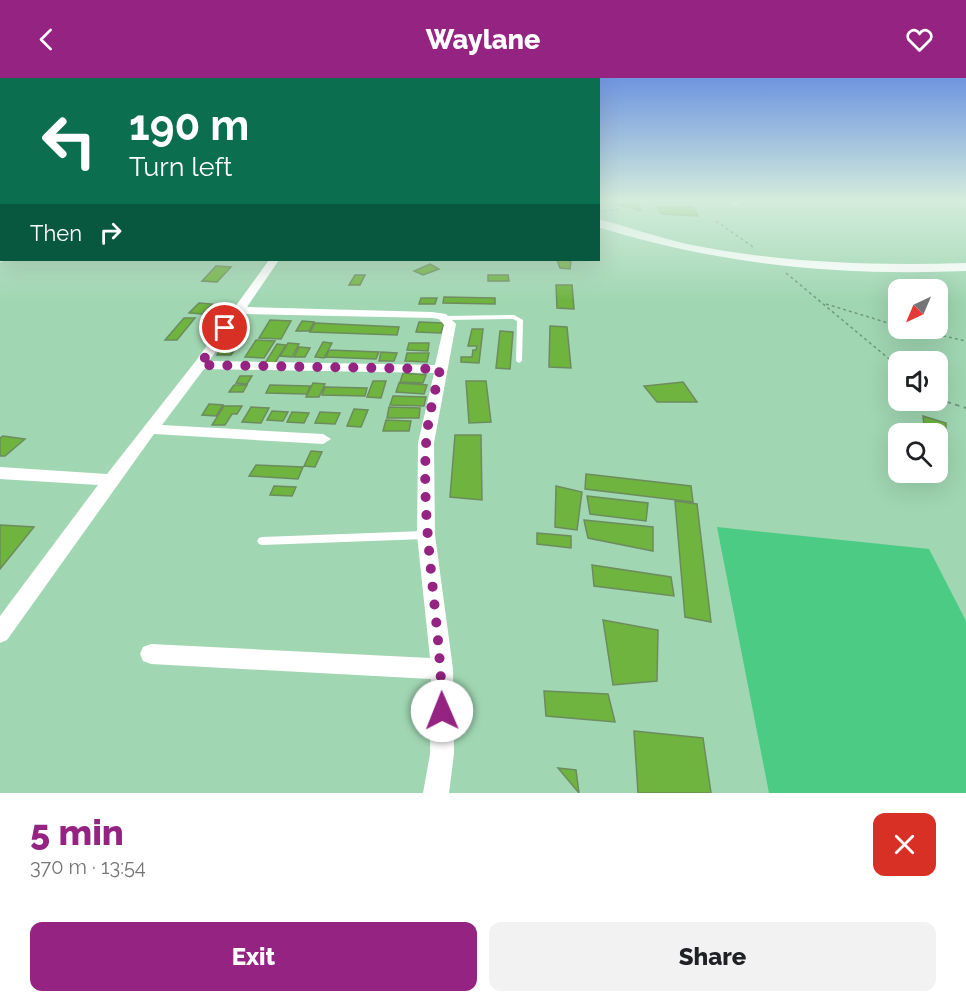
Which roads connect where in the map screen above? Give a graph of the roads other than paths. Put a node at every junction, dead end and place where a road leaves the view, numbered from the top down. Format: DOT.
graph roads {
  1 [pos="637,234"];
  2 [pos="273,261"];
  3 [pos="966,267"];
  4 [pos="237,310"];
  5 [pos="446,318"];
  6 [pos="519,361"];
  7 [pos="200,365"];
  8 [pos="440,369"];
  9 [pos="150,429"];
  10 [pos="323,439"];
  11 [pos="2,475"];
  12 [pos="111,480"];
  13 [pos="426,535"];
  14 [pos="262,541"];
  15 [pos="0,633"];
  16 [pos="151,654"];
  17 [pos="441,669"];
  18 [pos="436,793"];
  1 -- 3 [label="main road"];
  2 -- 4 [label="street"];
  4 -- 5 [label="street"];
  4 -- 7 [label="street"];
  5 -- 6 [label="lane"];
  5 -- 8 [label="street"];
  7 -- 8 [label="street"];
  7 -- 9 [label="street"];
  8 -- 13 [label="street"];
  9 -- 10 [label="street"];
  9 -- 12 [label="street"];
  11 -- 12 [label="street"];
  12 -- 15 [label="street"];
  13 -- 14 [label="lane"];
  13 -- 17 [label="street"];
  16 -- 17 [label="street"];
  17 -- 18 [label="street"];
}
